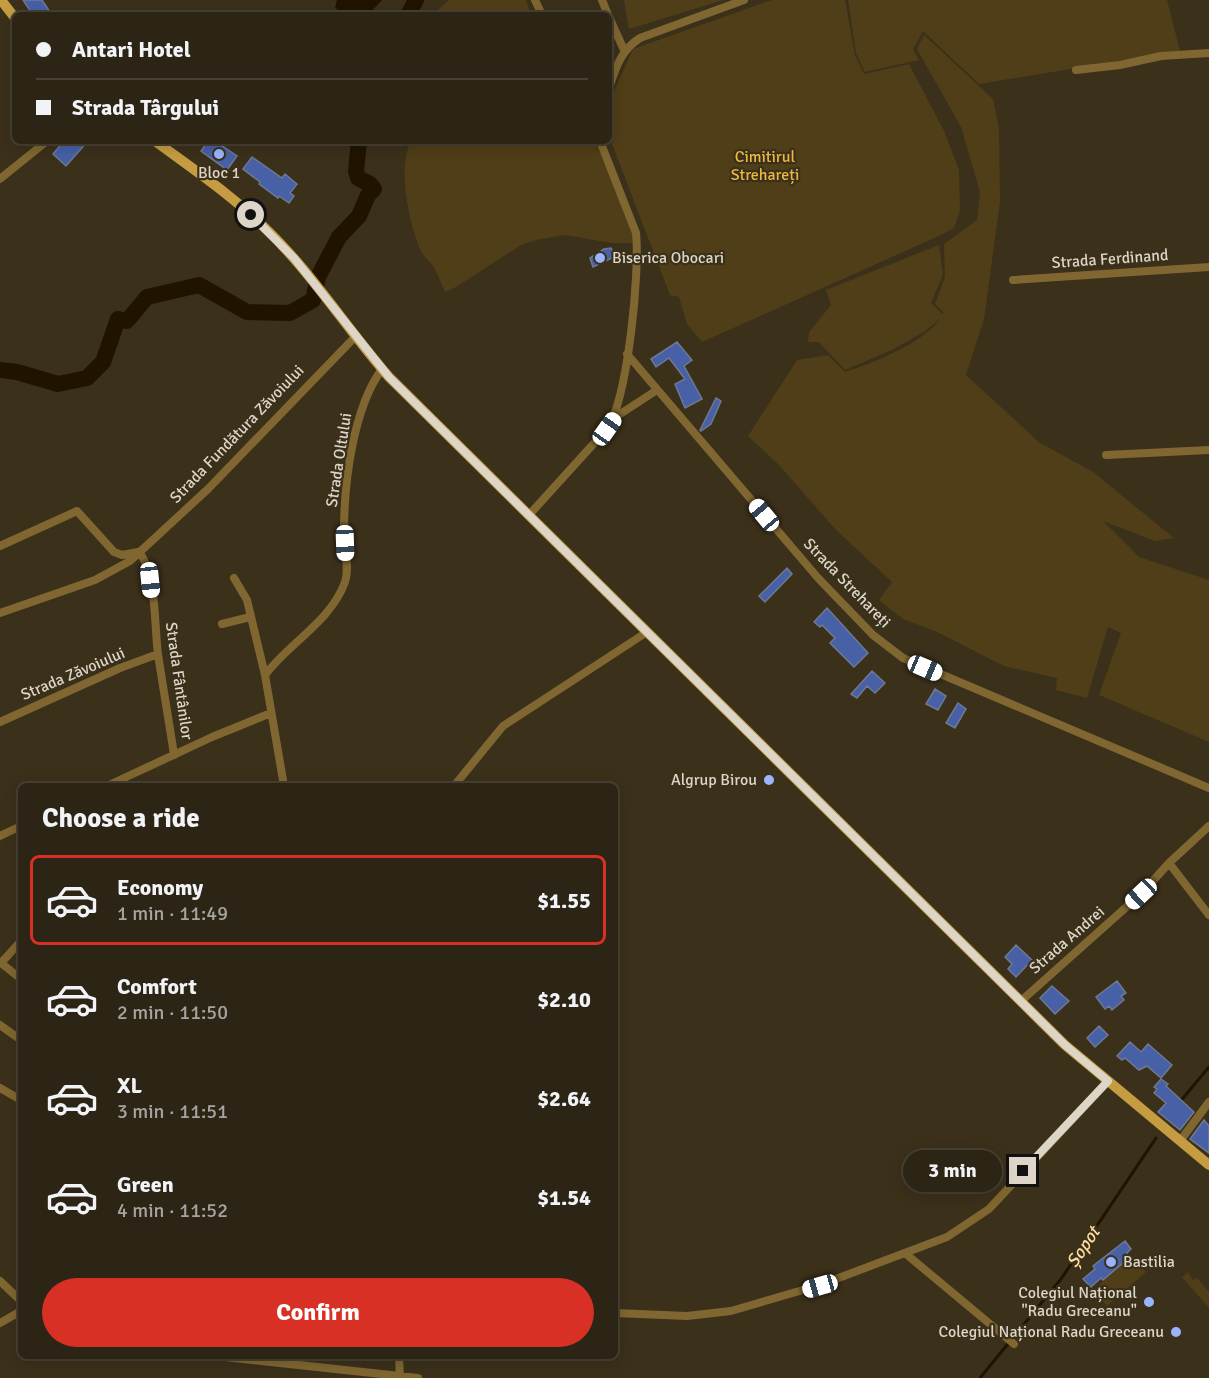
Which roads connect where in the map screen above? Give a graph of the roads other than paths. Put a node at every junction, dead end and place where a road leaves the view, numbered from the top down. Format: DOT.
graph roads {
  1 [pos="1,0"];
  2 [pos="744,0"];
  3 [pos="12,14"];
  4 [pos="612,23"];
  5 [pos="624,50"];
  6 [pos="1209,53"];
  7 [pos="1076,70"];
  8 [pos="612,79"];
  9 [pos="43,144"];
  10 [pos="159,144"];
  11 [pos="601,144"];
  12 [pos="0,179"];
  13 [pos="1209,267"];
  14 [pos="1013,280"];
  15 [pos="355,337"];
  16 [pos="627,354"];
  17 [pos="382,369"];
  18 [pos="657,390"];
  19 [pos="614,418"];
  20 [pos="1209,450"];
  21 [pos="1106,455"];
  22 [pos="529,515"];
  23 [pos="0,546"];
  24 [pos="139,552"];
  25 [pos="234,578"];
  26 [pos="0,613"];
  27 [pos="250,617"];
  28 [pos="222,624"];
  29 [pos="647,632"];
  30 [pos="158,654"];
  31 [pos="265,675"];
  32 [pos="271,712"];
  33 [pos="0,722"];
  34 [pos="174,755"];
  35 [pos="113,783"];
  36 [pos="283,783"];
  37 [pos="456,783"];
  38 [pos="1209,788"];
  39 [pos="1209,826"];
  40 [pos="18,827"];
  41 [pos="0,836"];
  42 [pos="1169,863"];
  43 [pos="1209,915"];
  44 [pos="18,944"];
  45 [pos="0,963"];
  46 [pos="18,977"];
  47 [pos="1021,1001"];
  48 [pos="0,1025"];
  49 [pos="18,1038"];
  50 [pos="1108,1081"];
  51 [pos="0,1088"];
  52 [pos="18,1098"];
  53 [pos="1209,1102"];
  54 [pos="1180,1141"];
  55 [pos="1209,1165"];
  56 [pos="906,1254"];
  57 [pos="0,1281"];
  58 [pos="18,1298"];
  59 [pos="18,1313"];
  60 [pos="618,1313"];
  61 [pos="0,1323"];
  62 [pos="1014,1344"];
  63 [pos="242,1359"];
  64 [pos="399,1359"];
  65 [pos="400,1377"];
  66 [pos="418,1378"];
  1 -- 3 [label="main road"];
  2 -- 5 [label="street"];
  4 -- 5 [label="street"];
  5 -- 8 [label="street"];
  6 -- 7 [label="street"];
  9 -- 12 [label="street"];
  10 -- 15 [label="main road"];
  11 -- 16 [label="street"];
  13 -- 14 [label="street, Strada Ferdinand"];
  15 -- 17 [label="main road"];
  15 -- 24 [label="street, Strada Fundătura Zăvoiului"];
  16 -- 18 [label="street, Strada Strehareți"];
  16 -- 19 [label="street"];
  17 -- 22 [label="main road"];
  17 -- 31 [label="street, Strada Oltului"];
  18 -- 19 [label="street"];
  18 -- 38 [label="street, Strada Strehareți"];
  19 -- 22 [label="street"];
  20 -- 21 [label="street"];
  22 -- 29 [label="main road"];
  23 -- 24 [label="street"];
  24 -- 26 [label="street"];
  24 -- 30 [label="street, Strada Fântânilor"];
  25 -- 27 [label="street"];
  27 -- 28 [label="street"];
  27 -- 31 [label="street"];
  29 -- 37 [label="street"];
  29 -- 47 [label="main road"];
  30 -- 33 [label="street, Strada Zăvoiului"];
  30 -- 34 [label="street, Strada Fântânilor"];
  31 -- 32 [label="street"];
  32 -- 34 [label="street"];
  32 -- 36 [label="street"];
  34 -- 35 [label="street"];
  39 -- 42 [label="street, Strada Andrei"];
  40 -- 41 [label="street"];
  42 -- 43 [label="street"];
  42 -- 47 [label="street, Strada Andrei"];
  44 -- 45 [label="street"];
  45 -- 46 [label="street"];
  47 -- 50 [label="main road"];
  48 -- 49 [label="street"];
  50 -- 54 [label="main road"];
  50 -- 56 [label="street"];
  51 -- 52 [label="street"];
  53 -- 54 [label="street"];
  54 -- 55 [label="main road"];
  56 -- 60 [label="street"];
  56 -- 62 [label="street"];
  57 -- 58 [label="street"];
  59 -- 61 [label="street"];
  63 -- 65 [label="street"];
  64 -- 65 [label="street"];
  65 -- 66 [label="street"];
}
